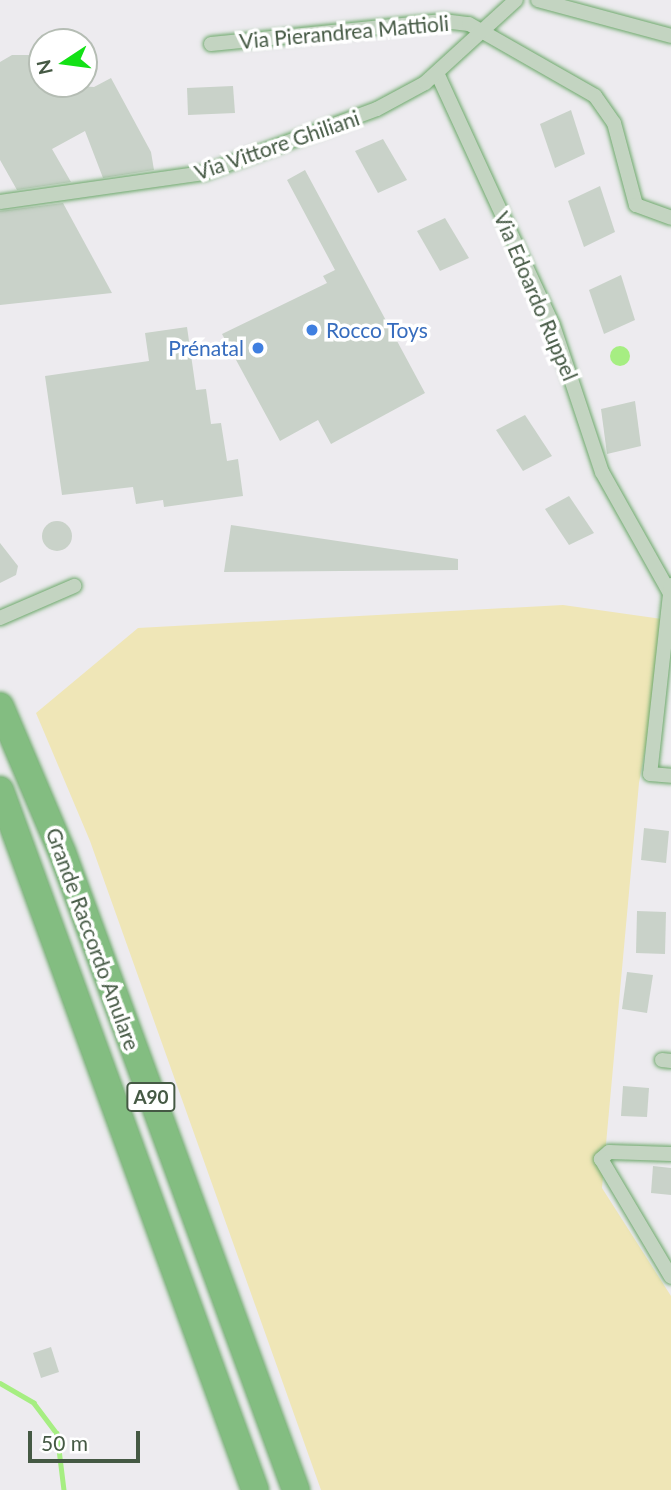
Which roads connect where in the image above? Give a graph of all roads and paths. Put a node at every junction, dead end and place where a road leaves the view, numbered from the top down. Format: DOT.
graph roads {
  1 [pos="516,0"];
  2 [pos="538,0"];
  3 [pos="482,31"];
  4 [pos="671,36"];
  5 [pos="212,44"];
  6 [pos="437,73"];
  7 [pos="0,202"];
  8 [pos="671,218"];
  9 [pos="74,586"];
  10 [pos="671,589"];
  11 [pos="0,618"];
  12 [pos="0,706"];
  13 [pos="671,776"];
  14 [pos="0,789"];
  15 [pos="671,1154"];
  16 [pos="671,1277"];
  17 [pos="256,1490"];
  18 [pos="296,1490"];
  1 -- 3 [label="street, Via Vittore Ghiliani"];
  2 -- 4 [label="street"];
  3 -- 5 [label="street, Via Pierandrea Mattioli"];
  3 -- 6 [label="street, Via Vittore Ghiliani"];
  3 -- 8 [label="street, Via Pierandrea Mattioli"];
  6 -- 7 [label="street, Via Vittore Ghiliani"];
  6 -- 10 [label="street, Via Edoardo Ruppel"];
  9 -- 11 [label="street"];
  10 -- 13 [label="street, Via Edoardo Ruppel"];
  12 -- 18 [label="highway, Grande Raccordo Anulare / A90"];
  14 -- 17 [label="highway, Grande Raccordo Anulare / A90"];
  15 -- 16 [label="street"];
}
